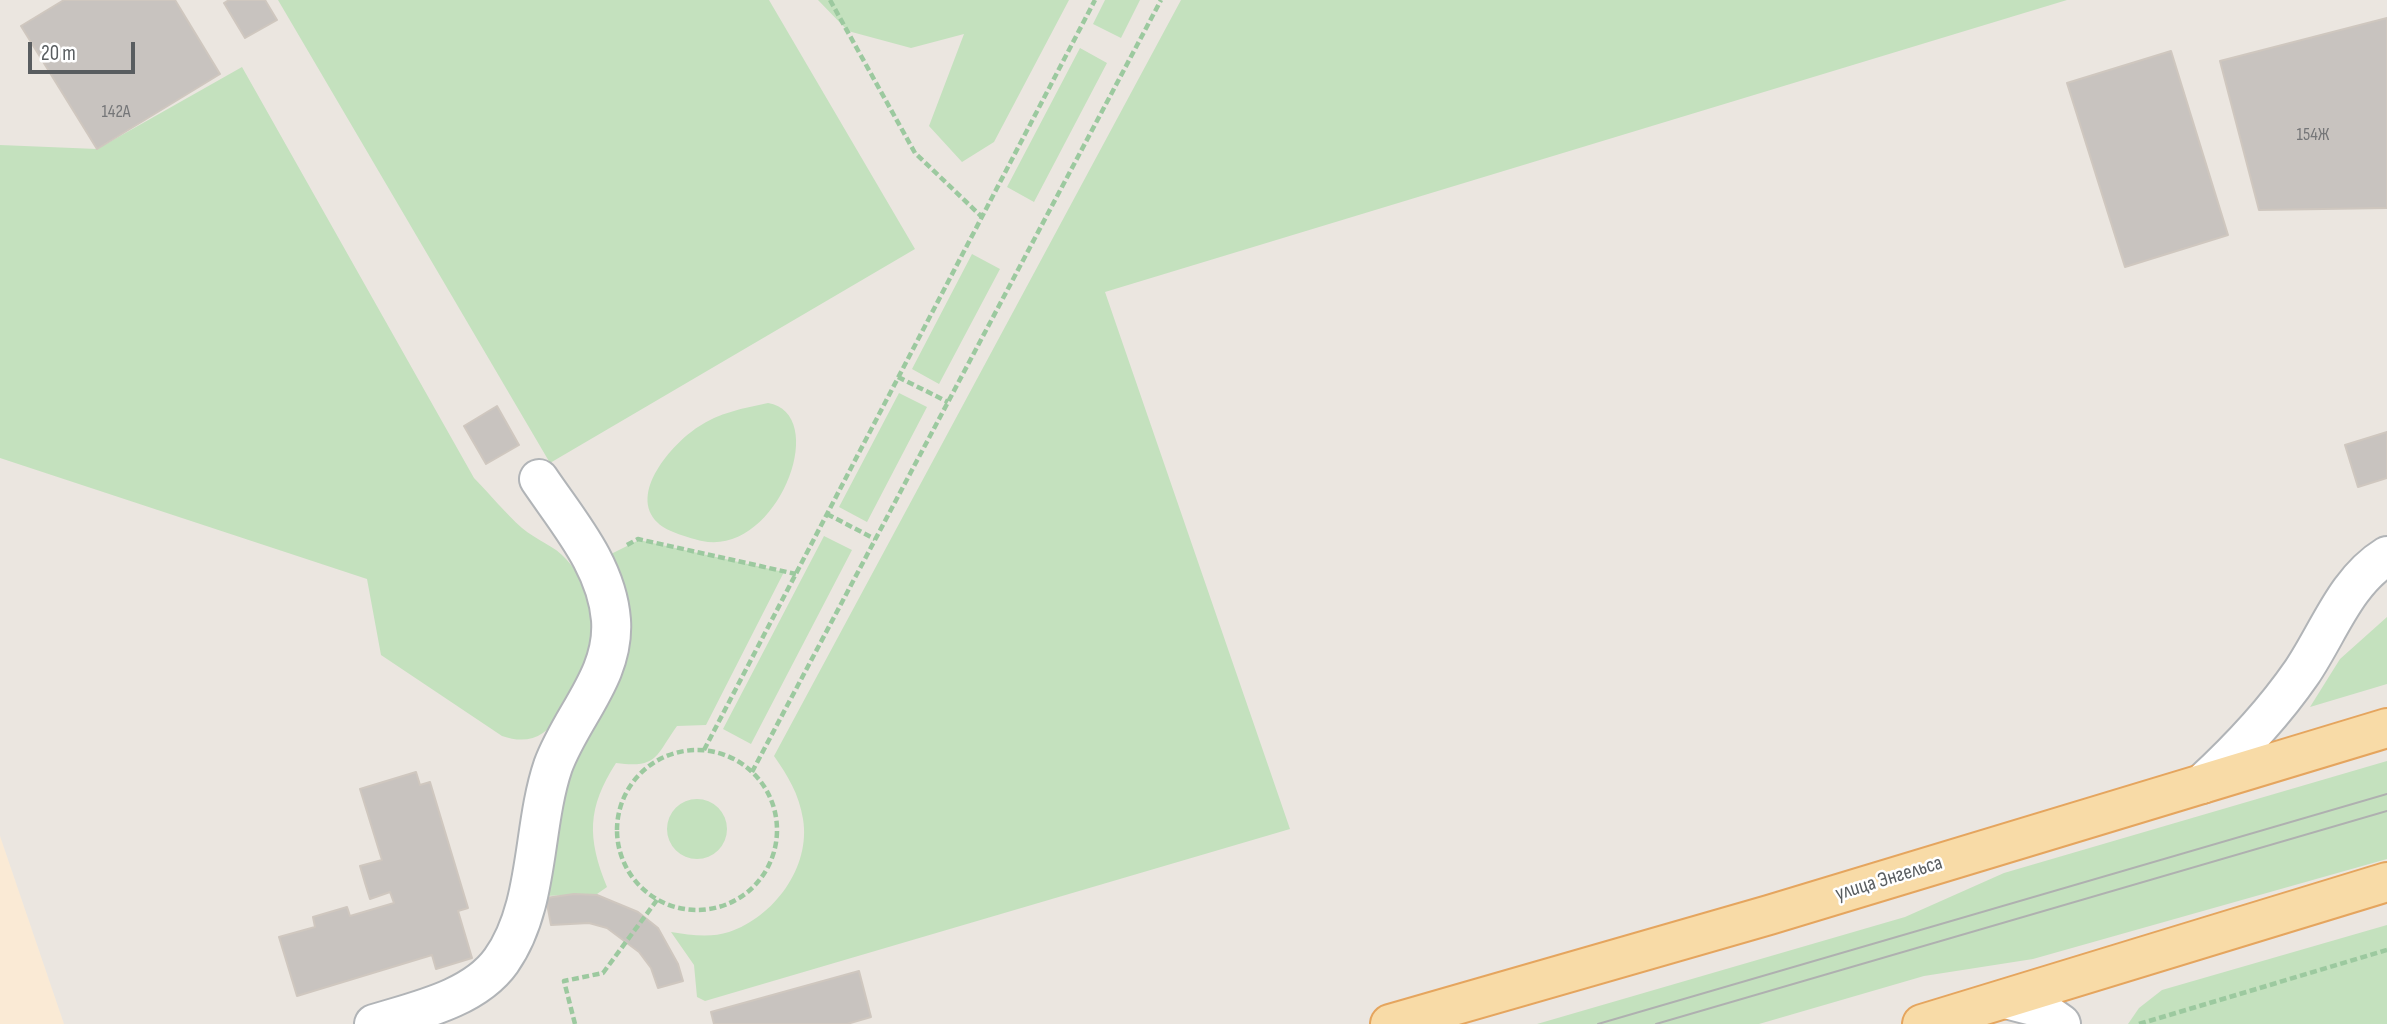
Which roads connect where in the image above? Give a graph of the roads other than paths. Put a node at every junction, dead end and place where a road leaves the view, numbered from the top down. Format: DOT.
graph roads {
  1 [pos="539,479"];
  2 [pos="2387,556"];
  3 [pos="2387,577"];
  4 [pos="2332,624"];
  5 [pos="2387,728"];
  6 [pos="2202,784"];
  7 [pos="2387,882"];
  8 [pos="1493,994"];
  9 [pos="2006,999"];
  10 [pos="374,1024"];
  11 [pos="1390,1024"];
  12 [pos="1433,1024"];
  13 [pos="1922,1024"];
  14 [pos="2061,1024"];
  1 -- 10 [label="lane"];
  2 -- 4 [label="lane"];
  3 -- 4 [label="lane"];
  4 -- 6 [label="lane"];
  5 -- 6 [label="main road, улица Энгельса"];
  6 -- 8 [label="main road, улица Энгельса"];
  7 -- 9 [label="main road"];
  8 -- 11 [label="main road, улица Энгельса"];
  8 -- 12 [label="main road"];
  9 -- 13 [label="main road"];
  9 -- 14 [label="lane"];
}
